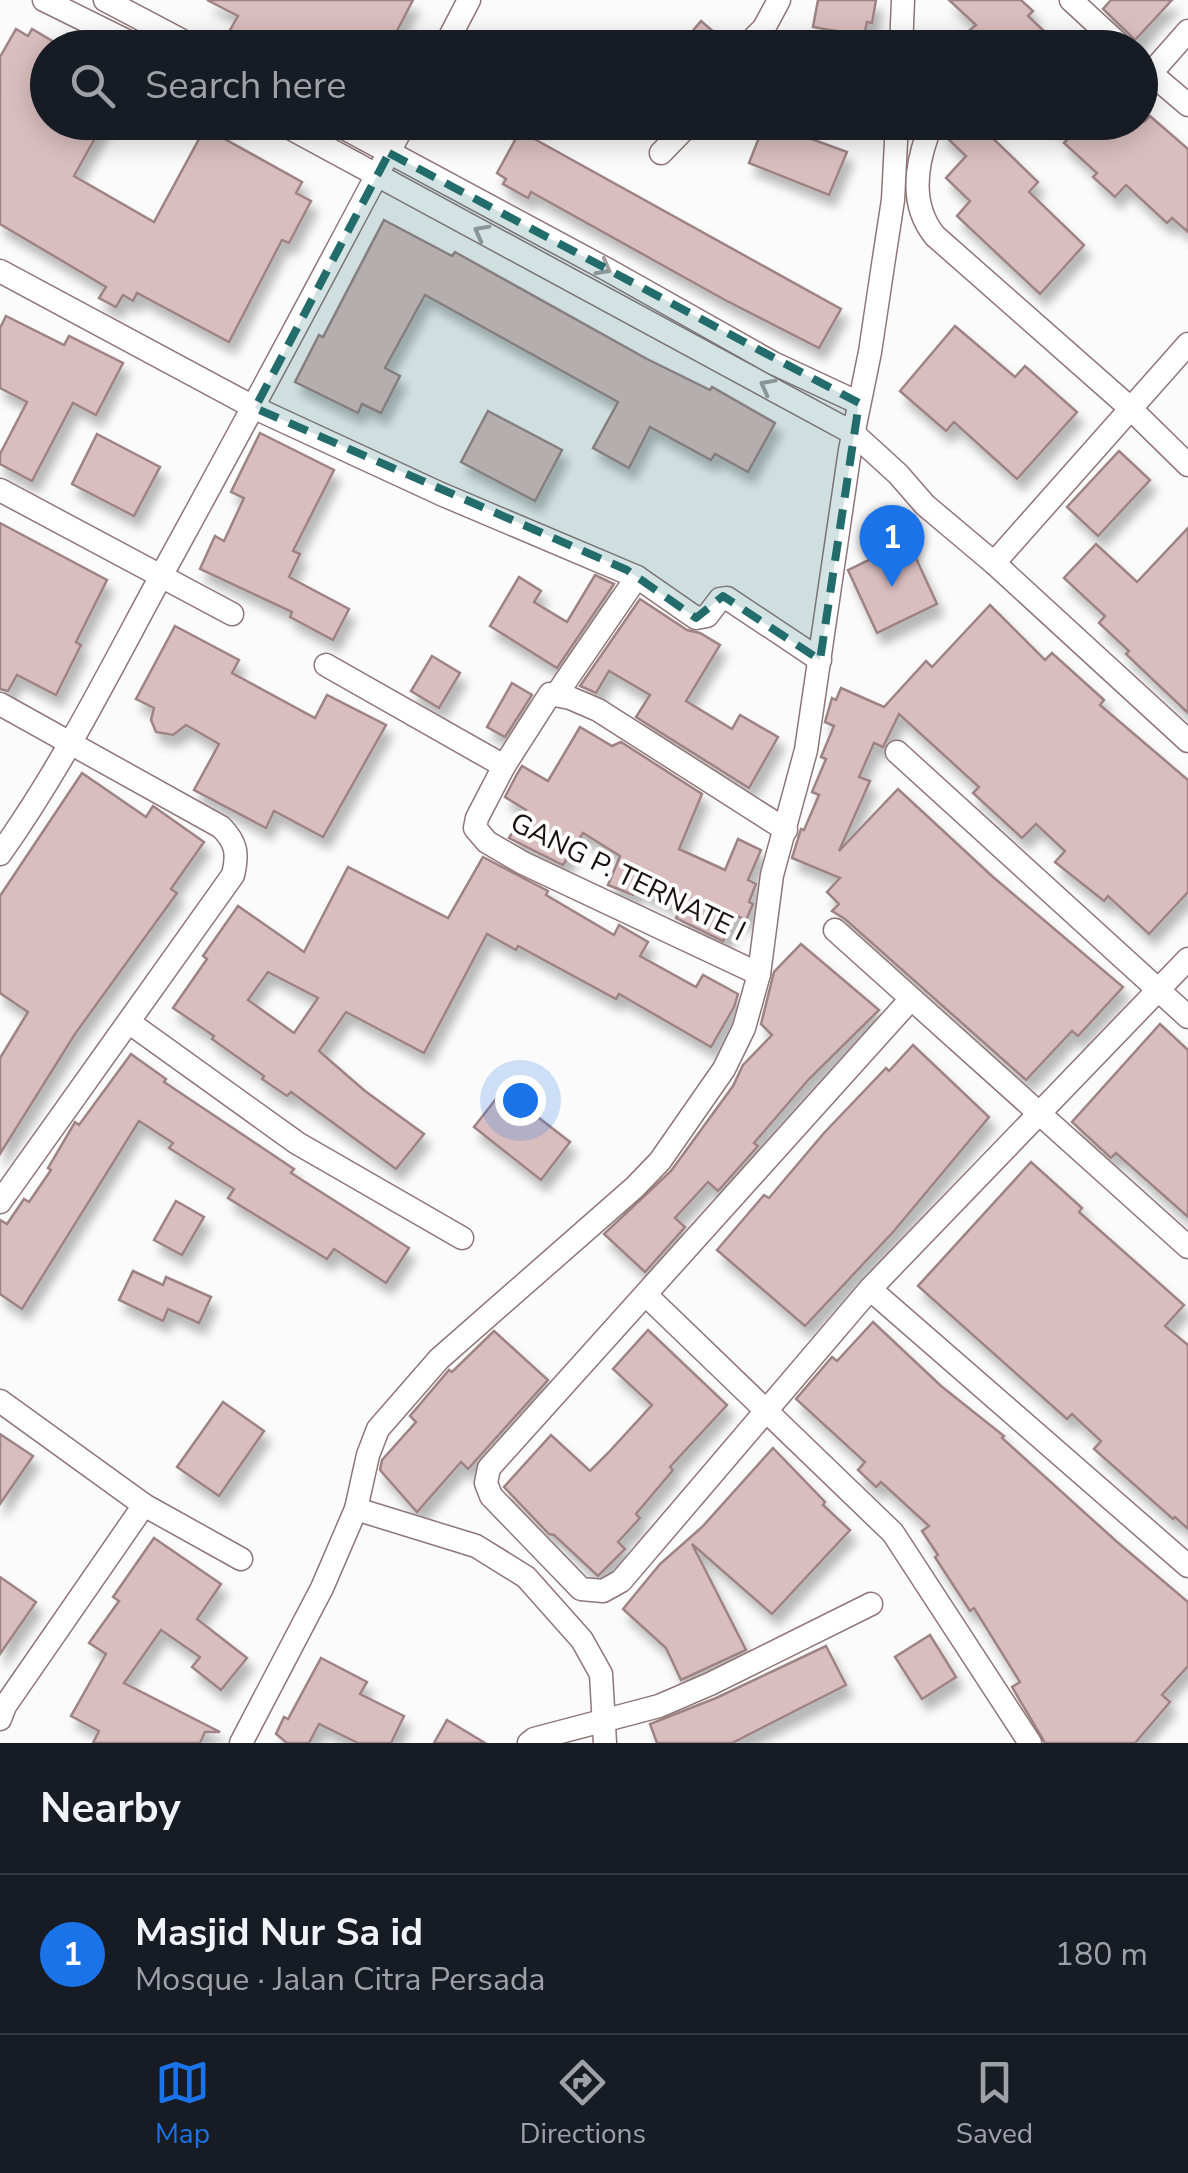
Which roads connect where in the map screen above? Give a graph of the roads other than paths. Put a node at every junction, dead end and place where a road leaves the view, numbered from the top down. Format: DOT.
graph roads {
  1 [pos="44,0"];
  2 [pos="105,0"];
  3 [pos="469,0"];
  4 [pos="779,0"];
  5 [pos="903,0"];
  6 [pos="1072,0"];
  7 [pos="105,30"];
  8 [pos="162,30"];
  9 [pos="453,30"];
  10 [pos="762,30"];
  11 [pos="902,30"];
  12 [pos="1104,30"];
  13 [pos="1188,31"];
  14 [pos="1158,57"];
  15 [pos="1158,79"];
  16 [pos="1188,106"];
  17 [pos="312,140"];
  18 [pos="366,140"];
  19 [pos="396,140"];
  20 [pos="674,140"];
  21 [pos="896,140"];
  22 [pos="926,140"];
  23 [pos="389,153"];
  24 [pos="661,153"];
  25 [pos="374,174"];
  26 [pos="0,271"];
  27 [pos="1188,344"];
  28 [pos="859,403"];
  29 [pos="255,408"];
  30 [pos="1129,408"];
  31 [pos="851,441"];
  32 [pos="1188,465"];
  33 [pos="0,490"];
  34 [pos="994,563"];
  35 [pos="160,578"];
  36 [pos="637,578"];
  37 [pos="232,614"];
  38 [pos="820,660"];
  39 [pos="326,665"];
  40 [pos="554,694"];
  41 [pos="0,704"];
  42 [pos="1188,742"];
  43 [pos="73,743"];
  44 [pos="897,752"];
  45 [pos="504,766"];
  46 [pos="786,830"];
  47 [pos="5,835"];
  48 [pos="835,930"];
  49 [pos="1188,959"];
  50 [pos="759,974"];
  51 [pos="1160,992"];
  52 [pos="910,1000"];
  53 [pos="1188,1017"];
  54 [pos="130,1023"];
  55 [pos="1042,1114"];
  56 [pos="0,1202"];
  57 [pos="462,1238"];
  58 [pos="1188,1248"];
  59 [pos="870,1290"];
  60 [pos="646,1295"];
  61 [pos="0,1401"];
  62 [pos="768,1412"];
  63 [pos="144,1505"];
  64 [pos="356,1509"];
  65 [pos="242,1560"];
  66 [pos="1188,1566"];
  67 [pos="872,1604"];
  68 [pos="2,1709"];
  69 [pos="604,1732"];
  70 [pos="241,1743"];
  71 [pos="529,1743"];
  72 [pos="1030,1743"];
  1 -- 7 [label="street"];
  2 -- 8 [label="street"];
  3 -- 9 [label="street"];
  4 -- 10 [label="street"];
  5 -- 11 [label="street"];
  6 -- 12 [label="street"];
  13 -- 14 [label="street"];
  15 -- 16 [label="street"];
  17 -- 25 [label="street"];
  18 -- 23 [label="street"];
  19 -- 23 [label="street"];
  20 -- 24 [label="street"];
  21 -- 28 [label="street"];
  22 -- 30 [label="street"];
  23 -- 25 [label="street"];
  23 -- 28 [label="street, one-way"];
  25 -- 29 [label="street"];
  31 -- 25 [label="street, one-way"];
  26 -- 29 [label="street"];
  27 -- 30 [label="street"];
  28 -- 31 [label="street"];
  29 -- 35 [label="street"];
  29 -- 36 [label="street"];
  30 -- 32 [label="street"];
  30 -- 34 [label="street"];
  31 -- 34 [label="street"];
  31 -- 38 [label="street"];
  33 -- 35 [label="street"];
  34 -- 42 [label="street"];
  35 -- 37 [label="street"];
  35 -- 43 [label="street"];
  36 -- 38 [label="street"];
  36 -- 40 [label="street"];
  38 -- 46 [label="street"];
  39 -- 45 [label="street"];
  40 -- 45 [label="street"];
  40 -- 46 [label="street"];
  41 -- 43 [label="street"];
  43 -- 47 [label="street"];
  43 -- 54 [label="street"];
  44 -- 51 [label="street"];
  45 -- 50 [label="street, GANG P. TERNATE I"];
  46 -- 50 [label="street"];
  48 -- 52 [label="street"];
  49 -- 51 [label="street"];
  50 -- 64 [label="street"];
  51 -- 53 [label="street"];
  51 -- 55 [label="street"];
  52 -- 55 [label="street"];
  52 -- 60 [label="street"];
  54 -- 56 [label="street"];
  54 -- 57 [label="street"];
  55 -- 58 [label="street"];
  55 -- 59 [label="street"];
  59 -- 62 [label="street"];
  59 -- 66 [label="street"];
  60 -- 62 [label="street"];
  60 -- 62 [label="street"];
  61 -- 63 [label="street"];
  62 -- 72 [label="street"];
  63 -- 65 [label="street"];
  63 -- 68 [label="street"];
  64 -- 69 [label="street"];
  64 -- 70 [label="street"];
  67 -- 69 [label="street"];
  69 -- 71 [label="street"];
}
